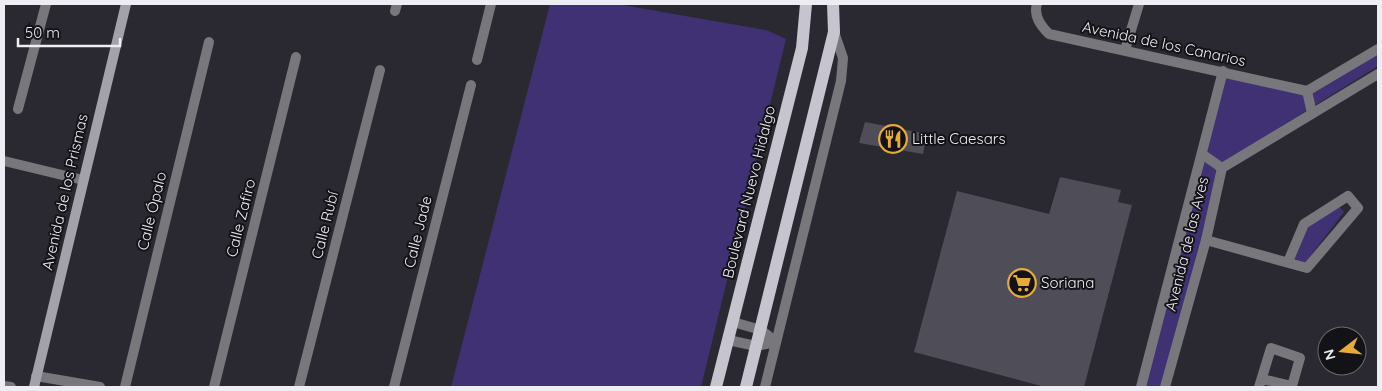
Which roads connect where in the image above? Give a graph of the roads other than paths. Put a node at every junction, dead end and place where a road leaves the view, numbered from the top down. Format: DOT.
graph roads {
  1 [pos="46,4"];
  2 [pos="126,4"];
  3 [pos="491,4"];
  4 [pos="806,4"];
  5 [pos="833,4"];
  6 [pos="1037,4"];
  7 [pos="1139,4"];
  8 [pos="834,32"];
  9 [pos="209,42"];
  10 [pos="1378,49"];
  11 [pos="1125,50"];
  12 [pos="296,57"];
  13 [pos="477,60"];
  14 [pos="380,70"];
  15 [pos="1223,71"];
  16 [pos="1378,74"];
  17 [pos="471,85"];
  18 [pos="1307,91"];
  19 [pos="18,109"];
  20 [pos="1312,113"];
  21 [pos="1202,154"];
  22 [pos="4,161"];
  23 [pos="1222,168"];
  24 [pos="84,180"];
  25 [pos="1206,240"];
  26 [pos="1288,262"];
  27 [pos="733,322"];
  28 [pos="760,330"];
  29 [pos="728,340"];
  30 [pos="776,342"];
  31 [pos="756,346"];
  32 [pos="36,376"];
  33 [pos="4,386"];
  34 [pos="11,387"];
  35 [pos="34,387"];
  36 [pos="100,387"];
  37 [pos="125,387"];
  38 [pos="214,387"];
  39 [pos="299,387"];
  40 [pos="394,387"];
  41 [pos="716,387"];
  42 [pos="746,387"];
  43 [pos="765,387"];
  44 [pos="1141,387"];
  45 [pos="1166,387"];
  1 -- 19 [label="street"];
  2 -- 24 [label="street, Avenida de los Prismas"];
  3 -- 13 [label="street"];
  4 -- 27 [label="main road, Boulevard Nuevo Hidalgo"];
  5 -- 8 [label="main road"];
  6 -- 11 [label="street, Avenida de los Canarios"];
  7 -- 11 [label="street"];
  8 -- 28 [label="main road"];
  8 -- 30 [label="street"];
  9 -- 37 [label="street, Calle Ópalo"];
  10 -- 18 [label="street"];
  11 -- 15 [label="street, Avenida de los Canarios"];
  12 -- 38 [label="street, Calle Zafiro"];
  14 -- 39 [label="street, Calle Rubí"];
  15 -- 18 [label="street, Avenida de los Canarios"];
  15 -- 21 [label="street, Avenida de las Aves"];
  16 -- 20 [label="street, Avenida de las Aves"];
  17 -- 40 [label="street, Calle Jade"];
  18 -- 20 [label="street"];
  20 -- 23 [label="street, Avenida de las Aves"];
  21 -- 23 [label="street"];
  21 -- 44 [label="street, Avenida de las Aves"];
  22 -- 24 [label="street"];
  23 -- 25 [label="street, Avenida de las Aves"];
  24 -- 32 [label="street, Avenida de los Prismas"];
  25 -- 26 [label="street"];
  25 -- 45 [label="street, Avenida de las Aves"];
  26 -- 26 [label="street"];
  27 -- 28 [label="street"];
  27 -- 29 [label="main road, Boulevard Nuevo Hidalgo"];
  28 -- 30 [label="street"];
  28 -- 31 [label="main road"];
  29 -- 31 [label="street"];
  29 -- 41 [label="main road, Boulevard Nuevo Hidalgo"];
  30 -- 31 [label="street"];
  30 -- 43 [label="street"];
  31 -- 42 [label="main road"];
  32 -- 35 [label="street, Avenida de los Prismas"];
  32 -- 36 [label="street"];
  33 -- 34 [label="street"];
}
